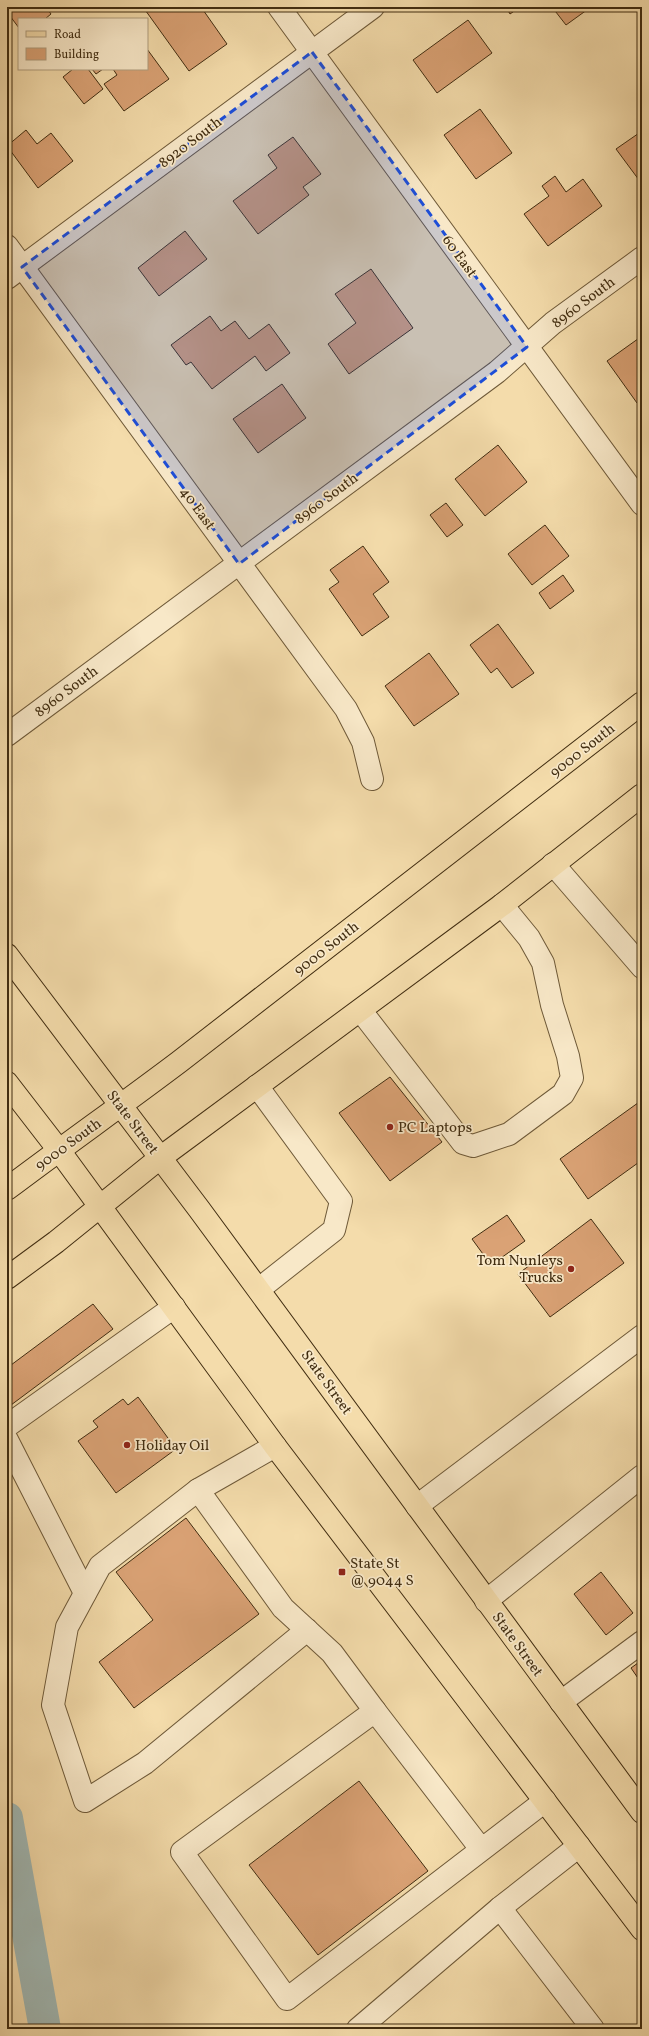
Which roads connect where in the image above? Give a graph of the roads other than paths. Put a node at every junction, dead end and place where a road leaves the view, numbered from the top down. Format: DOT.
graph roads {
  1 [pos="279,7"];
  2 [pos="373,7"];
  3 [pos="312,52"];
  4 [pos="7,246"];
  5 [pos="642,258"];
  6 [pos="14,272"];
  7 [pos="527,347"];
  8 [pos="642,504"];
  9 [pos="239,564"];
  10 [pos="642,703"];
  11 [pos="7,735"];
  12 [pos="372,779"];
  13 [pos="642,795"];
  14 [pos="553,864"];
  15 [pos="502,905"];
  16 [pos="7,955"];
  17 [pos="642,967"];
  18 [pos="360,1011"];
  19 [pos="7,1083"];
  20 [pos="257,1086"];
  21 [pos="120,1106"];
  22 [pos="58,1149"];
  23 [pos="160,1158"];
  24 [pos="7,1189"];
  25 [pos="100,1208"];
  26 [pos="7,1278"];
  27 [pos="259,1289"];
  28 [pos="174,1308"];
  29 [pos="642,1336"];
  30 [pos="7,1426"];
  31 [pos="7,1440"];
  32 [pos="275,1446"];
  33 [pos="642,1476"];
  34 [pos="198,1490"];
  35 [pos="417,1506"];
  36 [pos="85,1593"];
  37 [pos="486,1601"];
  38 [pos="307,1630"];
  39 [pos="642,1642"];
  40 [pos="561,1702"];
  41 [pos="375,1711"];
  42 [pos="545,1801"];
  43 [pos="640,1805"];
  44 [pos="580,1846"];
  45 [pos="481,1849"];
  46 [pos="500,1908"];
  47 [pos="642,1929"];
  48 [pos="358,2029"];
  49 [pos="592,2029"];
  1 -- 3 [label="street, 60 East"];
  2 -- 3 [label="street, 8920 South"];
  3 -- 6 [label="street, 8920 South"];
  3 -- 7 [label="street, 60 East"];
  4 -- 6 [label="street, 40 East"];
  5 -- 7 [label="street, 8960 South"];
  6 -- 9 [label="street, 40 East"];
  7 -- 8 [label="street, 60 East"];
  7 -- 9 [label="street, 8960 South"];
  9 -- 11 [label="street, 8960 South"];
  9 -- 12 [label="street, 40 East"];
  10 -- 21 [label="main road, 9000 South"];
  13 -- 14 [label="main road"];
  14 -- 15 [label="main road"];
  14 -- 17 [label="street"];
  15 -- 18 [label="main road"];
  15 -- 18 [label="street"];
  16 -- 21 [label="main road, State Street"];
  18 -- 20 [label="main road"];
  19 -- 22 [label="main road"];
  20 -- 23 [label="main road"];
  20 -- 27 [label="street"];
  21 -- 22 [label="main road, 9000 South"];
  21 -- 23 [label="main road, State Street"];
  22 -- 24 [label="main road, 9000 South"];
  22 -- 25 [label="main road"];
  23 -- 25 [label="main road"];
  23 -- 27 [label="main road, State Street"];
  25 -- 26 [label="main road"];
  25 -- 28 [label="main road"];
  27 -- 35 [label="main road, State Street"];
  28 -- 30 [label="street"];
  28 -- 32 [label="main road"];
  29 -- 35 [label="street"];
  31 -- 36 [label="street"];
  32 -- 34 [label="street"];
  32 -- 42 [label="main road"];
  33 -- 37 [label="street"];
  34 -- 36 [label="street"];
  34 -- 38 [label="street"];
  35 -- 37 [label="main road, State Street"];
  36 -- 38 [label="street"];
  37 -- 40 [label="main road, State Street"];
  38 -- 41 [label="street"];
  39 -- 40 [label="street"];
  40 -- 43 [label="main road, State Street"];
  41 -- 45 [label="street"];
  41 -- 45 [label="street"];
  42 -- 44 [label="main road"];
  42 -- 45 [label="street"];
  44 -- 46 [label="street"];
  44 -- 47 [label="main road"];
  46 -- 48 [label="street"];
  46 -- 49 [label="street"];
}
